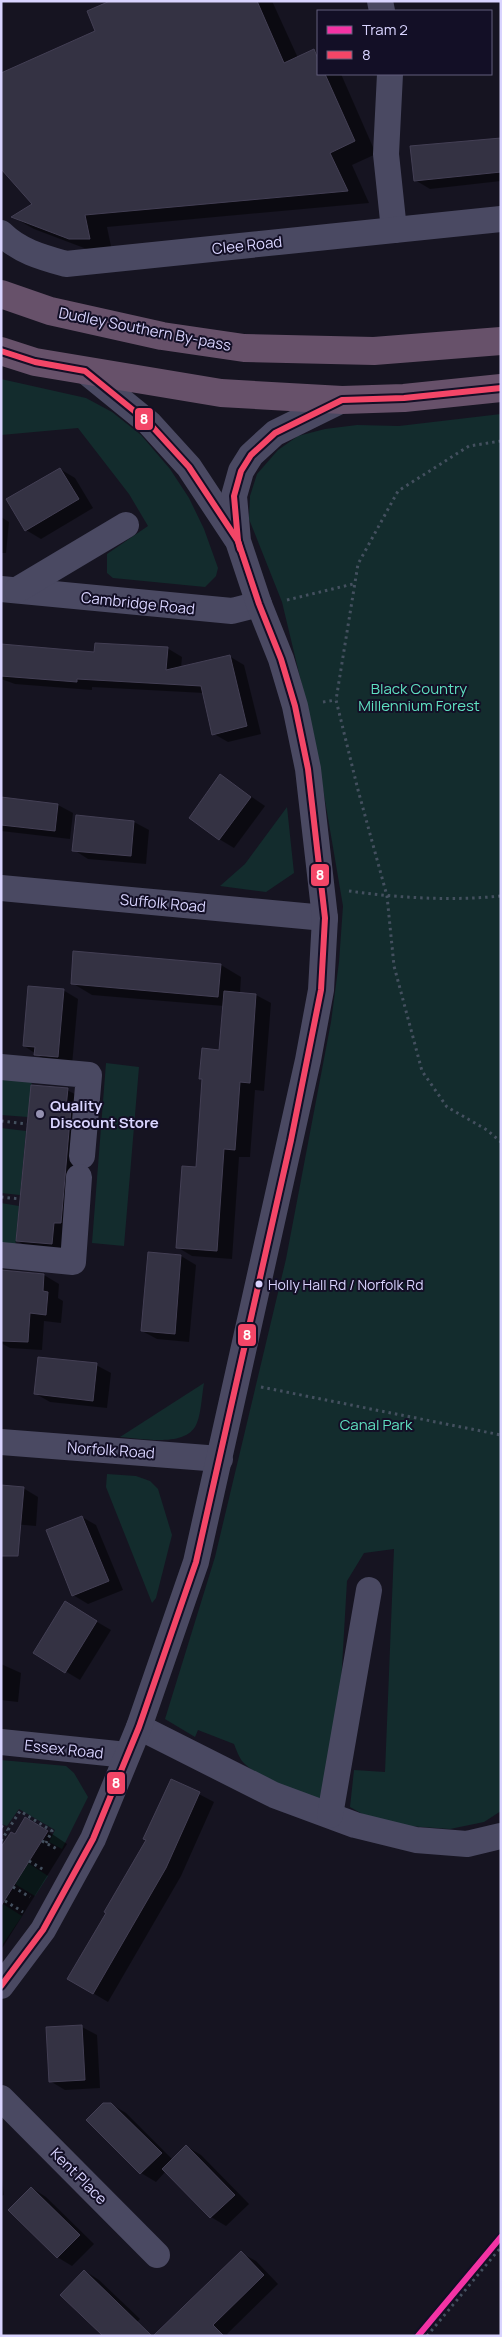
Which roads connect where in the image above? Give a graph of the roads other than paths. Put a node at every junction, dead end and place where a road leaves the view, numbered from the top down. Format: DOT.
graph roads {
  1 [pos="390,75"];
  2 [pos="501,219"];
  3 [pos="394,230"];
  4 [pos="1,233"];
  5 [pos="1,294"];
  6 [pos="501,341"];
  7 [pos="1,351"];
  8 [pos="85,371"];
  9 [pos="501,388"];
  10 [pos="342,400"];
  11 [pos="126,525"];
  12 [pos="238,540"];
  13 [pos="9,590"];
  14 [pos="259,604"];
  15 [pos="1,888"];
  16 [pos="325,918"];
  17 [pos="1,1067"];
  18 [pos="1,1255"];
  19 [pos="1,1442"];
  20 [pos="220,1459"];
  21 [pos="370,1590"];
  22 [pos="139,1728"];
  23 [pos="1,1742"];
  24 [pos="127,1756"];
  25 [pos="330,1815"];
  26 [pos="501,1836"];
  27 [pos="1,1986"];
  28 [pos="1,2098"];
  29 [pos="157,2255"];
  1 -- 3 [label="street"];
  2 -- 3 [label="street, Clee Road"];
  3 -- 4 [label="street, Clee Road"];
  5 -- 6 [label="highway, Dudley Southern By-pass"];
  7 -- 8 [label="highway"];
  8 -- 10 [label="highway"];
  8 -- 12 [label="street"];
  9 -- 10 [label="highway"];
  10 -- 12 [label="street"];
  11 -- 13 [label="street, Cambridge Road"];
  12 -- 14 [label="street"];
  13 -- 14 [label="street, Cambridge Road"];
  14 -- 16 [label="street"];
  15 -- 16 [label="street, Suffolk Road"];
  16 -- 20 [label="street"];
  17 -- 18 [label="street"];
  19 -- 20 [label="street, Norfolk Road"];
  20 -- 22 [label="street"];
  21 -- 25 [label="street"];
  22 -- 24 [label="street"];
  22 -- 25 [label="street"];
  23 -- 24 [label="street, Essex Road"];
  24 -- 27 [label="street"];
  25 -- 26 [label="street"];
  28 -- 29 [label="street, Kent Place"];
}
